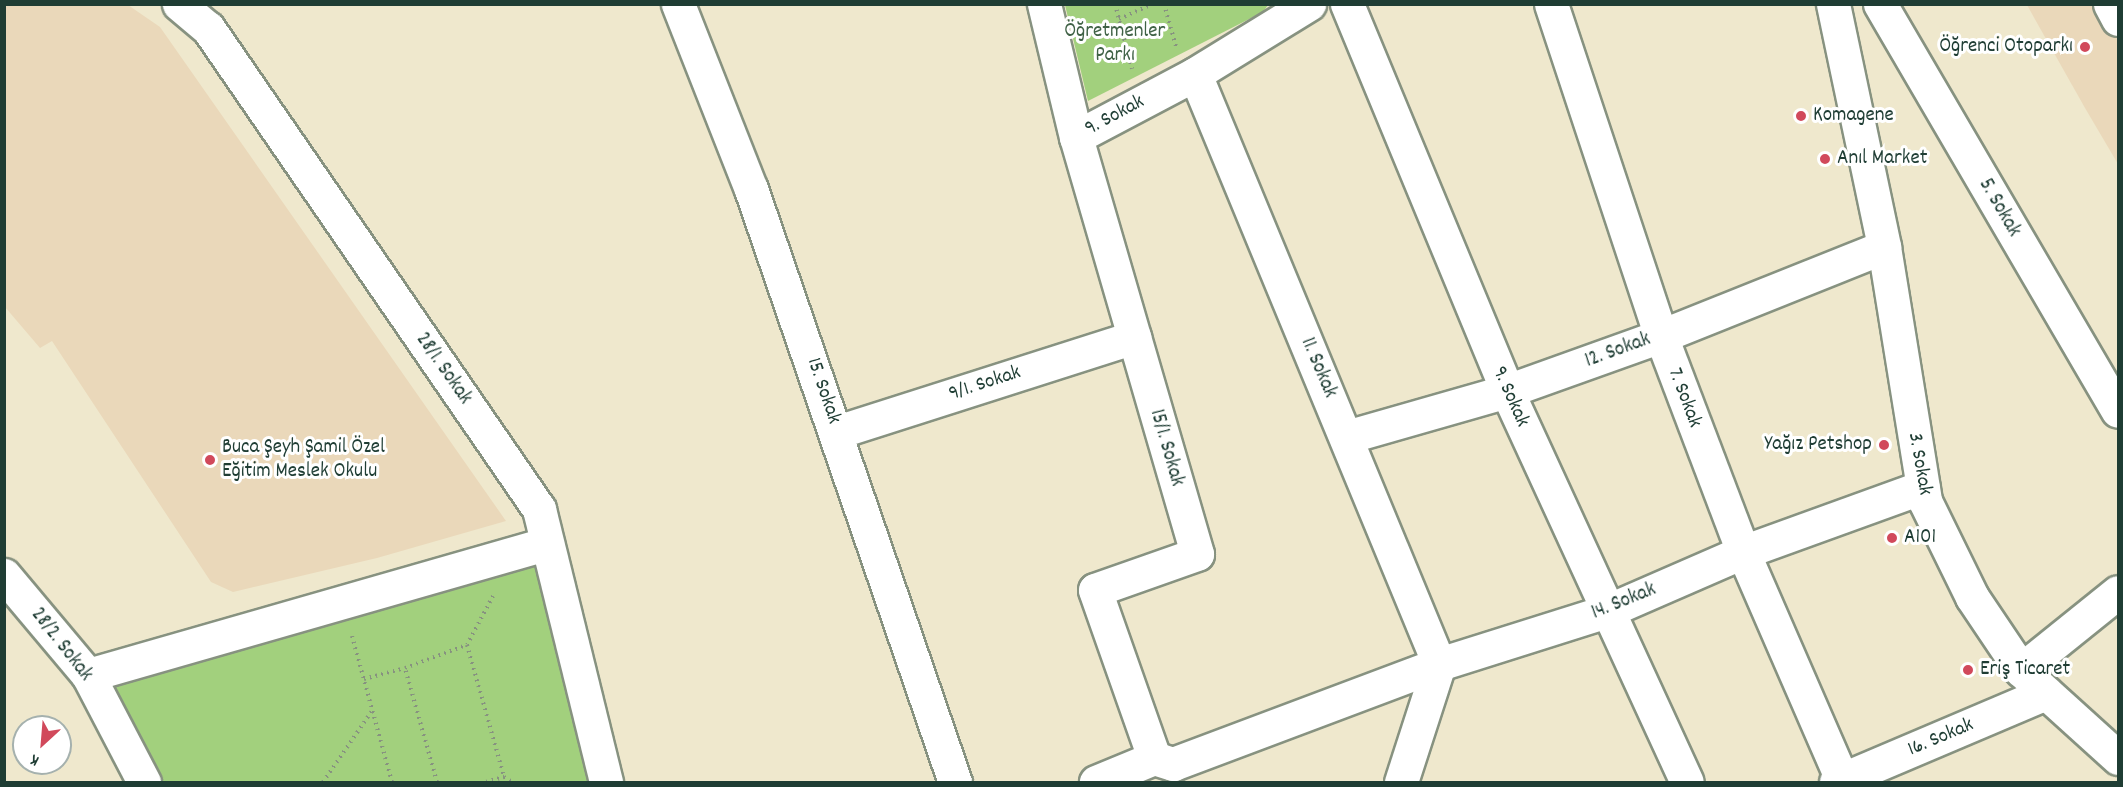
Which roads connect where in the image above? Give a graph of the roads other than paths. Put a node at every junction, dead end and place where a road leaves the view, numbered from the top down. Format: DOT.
graph roads {
  1 [pos="178,4"];
  2 [pos="678,4"];
  3 [pos="1044,4"];
  4 [pos="1310,4"];
  5 [pos="1347,4"];
  6 [pos="1551,4"];
  7 [pos="1833,4"];
  8 [pos="1880,4"];
  9 [pos="2110,4"];
  10 [pos="2118,20"];
  11 [pos="1195,74"];
  12 [pos="1076,137"];
  13 [pos="1884,247"];
  14 [pos="1661,336"];
  15 [pos="1134,337"];
  16 [pos="1507,391"];
  17 [pos="2118,411"];
  18 [pos="837,432"];
  19 [pos="1346,437"];
  20 [pos="1923,488"];
  21 [pos="545,544"];
  22 [pos="1743,552"];
  23 [pos="4,575"];
  24 [pos="2118,592"];
  25 [pos="1607,611"];
  26 [pos="1439,664"];
  27 [pos="2021,670"];
  28 [pos="88,675"];
  29 [pos="2046,693"];
  30 [pos="1154,758"];
  31 [pos="2118,758"];
  32 [pos="1840,782"];
  33 [pos="144,783"];
  34 [pos="606,783"];
  35 [pos="955,783"];
  36 [pos="1096,783"];
  37 [pos="1401,783"];
  38 [pos="1687,783"];
  1 -- 21 [label="street, 28/1. Sokak"];
  2 -- 18 [label="street, 15. Sokak"];
  3 -- 12 [label="street, 15/1. Sokak"];
  4 -- 11 [label="street, 9. Sokak"];
  5 -- 16 [label="street, 9. Sokak"];
  6 -- 14 [label="street, 7. Sokak"];
  7 -- 13 [label="street, 3. Sokak"];
  8 -- 17 [label="street, 5. Sokak"];
  9 -- 10 [label="street"];
  11 -- 12 [label="street, 9. Sokak"];
  11 -- 19 [label="street, 11. Sokak"];
  12 -- 15 [label="street, 15/1. Sokak"];
  13 -- 14 [label="street, 12. Sokak"];
  13 -- 20 [label="street, 3. Sokak"];
  14 -- 16 [label="street, 12. Sokak"];
  14 -- 22 [label="street, 7. Sokak"];
  15 -- 18 [label="street, 9/1. Sokak"];
  15 -- 30 [label="street, 15/1. Sokak"];
  16 -- 19 [label="street, 12. Sokak"];
  16 -- 25 [label="street, 9. Sokak"];
  18 -- 35 [label="street, 15. Sokak"];
  19 -- 26 [label="street, 11. Sokak"];
  20 -- 22 [label="street, 14. Sokak"];
  20 -- 27 [label="street, 3. Sokak"];
  21 -- 28 [label="street"];
  21 -- 34 [label="street, 28/1. Sokak"];
  22 -- 25 [label="street, 14. Sokak"];
  22 -- 32 [label="street, 7. Sokak"];
  23 -- 28 [label="street, 28/2. Sokak"];
  24 -- 27 [label="street"];
  25 -- 26 [label="street, 14. Sokak"];
  25 -- 38 [label="street, 9. Sokak"];
  26 -- 30 [label="street, 14. Sokak"];
  26 -- 37 [label="street"];
  27 -- 29 [label="street, 3. Sokak"];
  28 -- 33 [label="street, 28/2. Sokak"];
  29 -- 31 [label="street, 3. Sokak"];
  29 -- 32 [label="street, 16. Sokak"];
  30 -- 36 [label="street"];
}
